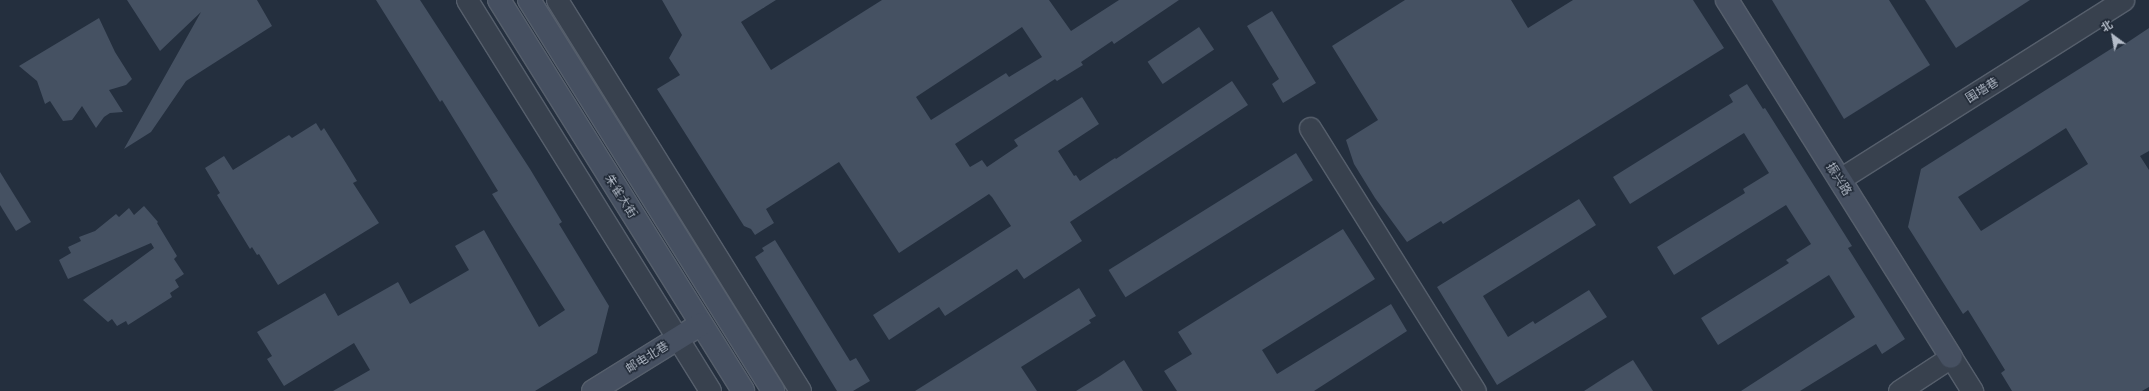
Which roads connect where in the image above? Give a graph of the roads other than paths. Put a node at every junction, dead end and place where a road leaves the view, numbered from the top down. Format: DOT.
graph roads {
  1 [pos="467,0"];
  2 [pos="499,0"];
  3 [pos="529,0"];
  4 [pos="557,0"];
  5 [pos="1727,0"];
  6 [pos="2123,0"];
  7 [pos="1310,128"];
  8 [pos="1840,179"];
  9 [pos="701,324"];
  10 [pos="678,338"];
  11 [pos="1951,358"];
  12 [pos="593,391"];
  13 [pos="710,391"];
  14 [pos="743,391"];
  15 [pos="773,391"];
  16 [pos="800,391"];
  17 [pos="1475,391"];
  18 [pos="1899,391"];
  19 [pos="1972,391"];
  1 -- 10 [label="street"];
  2 -- 9 [label="main road, 朱雀大街"];
  3 -- 15 [label="main road"];
  4 -- 16 [label="street"];
  5 -- 8 [label="main road, 振兴路"];
  6 -- 8 [label="street, 围墙巷"];
  7 -- 17 [label="street"];
  8 -- 11 [label="main road, 振兴路"];
  9 -- 10 [label="main road, 邮电北巷"];
  9 -- 14 [label="main road, 朱雀大街"];
  10 -- 12 [label="main road, 邮电北巷"];
  10 -- 13 [label="street"];
  11 -- 18 [label="street"];
  11 -- 19 [label="street"];
}
